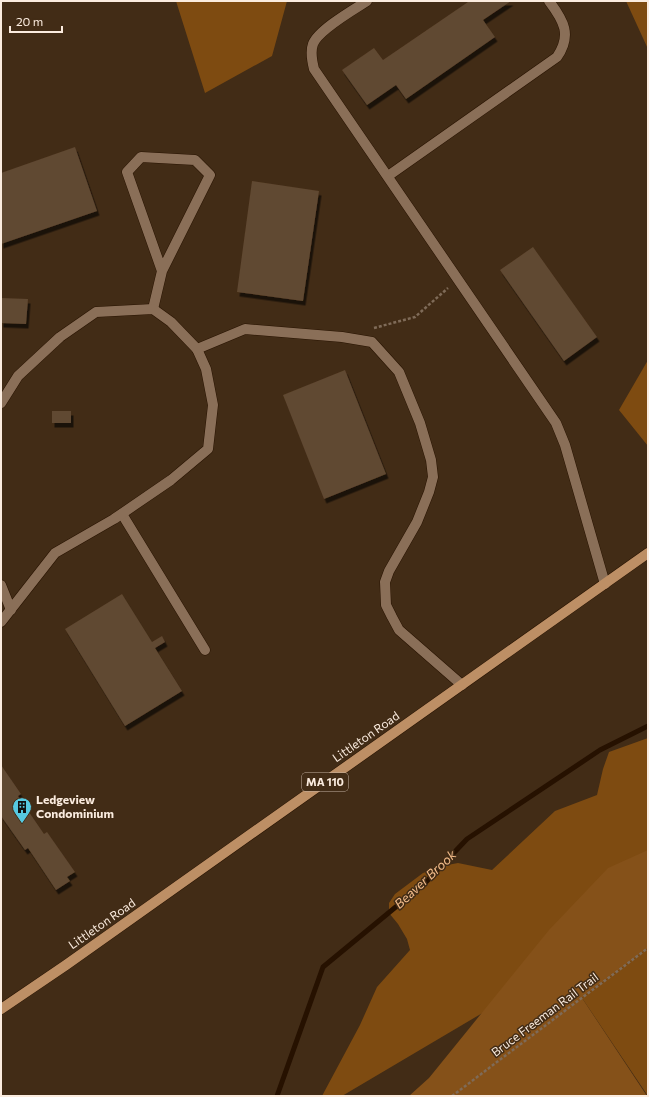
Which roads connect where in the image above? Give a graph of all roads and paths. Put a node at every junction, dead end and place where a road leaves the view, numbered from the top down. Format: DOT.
graph roads {
  1 [pos="367,1"];
  2 [pos="549,1"];
  3 [pos="388,176"];
  4 [pos="162,271"];
  5 [pos="458,279"];
  6 [pos="153,309"];
  7 [pos="372,329"];
  8 [pos="197,349"];
  9 [pos="1,403"];
  10 [pos="122,514"];
  11 [pos="648,554"];
  12 [pos="605,584"];
  13 [pos="1,585"];
  14 [pos="11,610"];
  15 [pos="1,622"];
  16 [pos="205,650"];
  17 [pos="462,685"];
  18 [pos="648,948"];
  19 [pos="1,1009"];
  20 [pos="452,1096"];
  1 -- 3 [label="street"];
  2 -- 3 [label="street"];
  3 -- 5 [label="street"];
  4 -- 4 [label="street"];
  4 -- 6 [label="street"];
  5 -- 7 [label="path"];
  5 -- 12 [label="street"];
  6 -- 8 [label="street"];
  6 -- 9 [label="street"];
  8 -- 10 [label="street"];
  8 -- 17 [label="street"];
  10 -- 14 [label="street"];
  10 -- 16 [label="street"];
  11 -- 12 [label="main road, Littleton Road / MA 110"];
  12 -- 17 [label="main road, Littleton Road / MA 110"];
  13 -- 14 [label="street"];
  14 -- 15 [label="street"];
  17 -- 19 [label="main road, Littleton Road / MA 110"];
  18 -- 20 [label="path, Bruce Freeman Rail Trail"];
}
